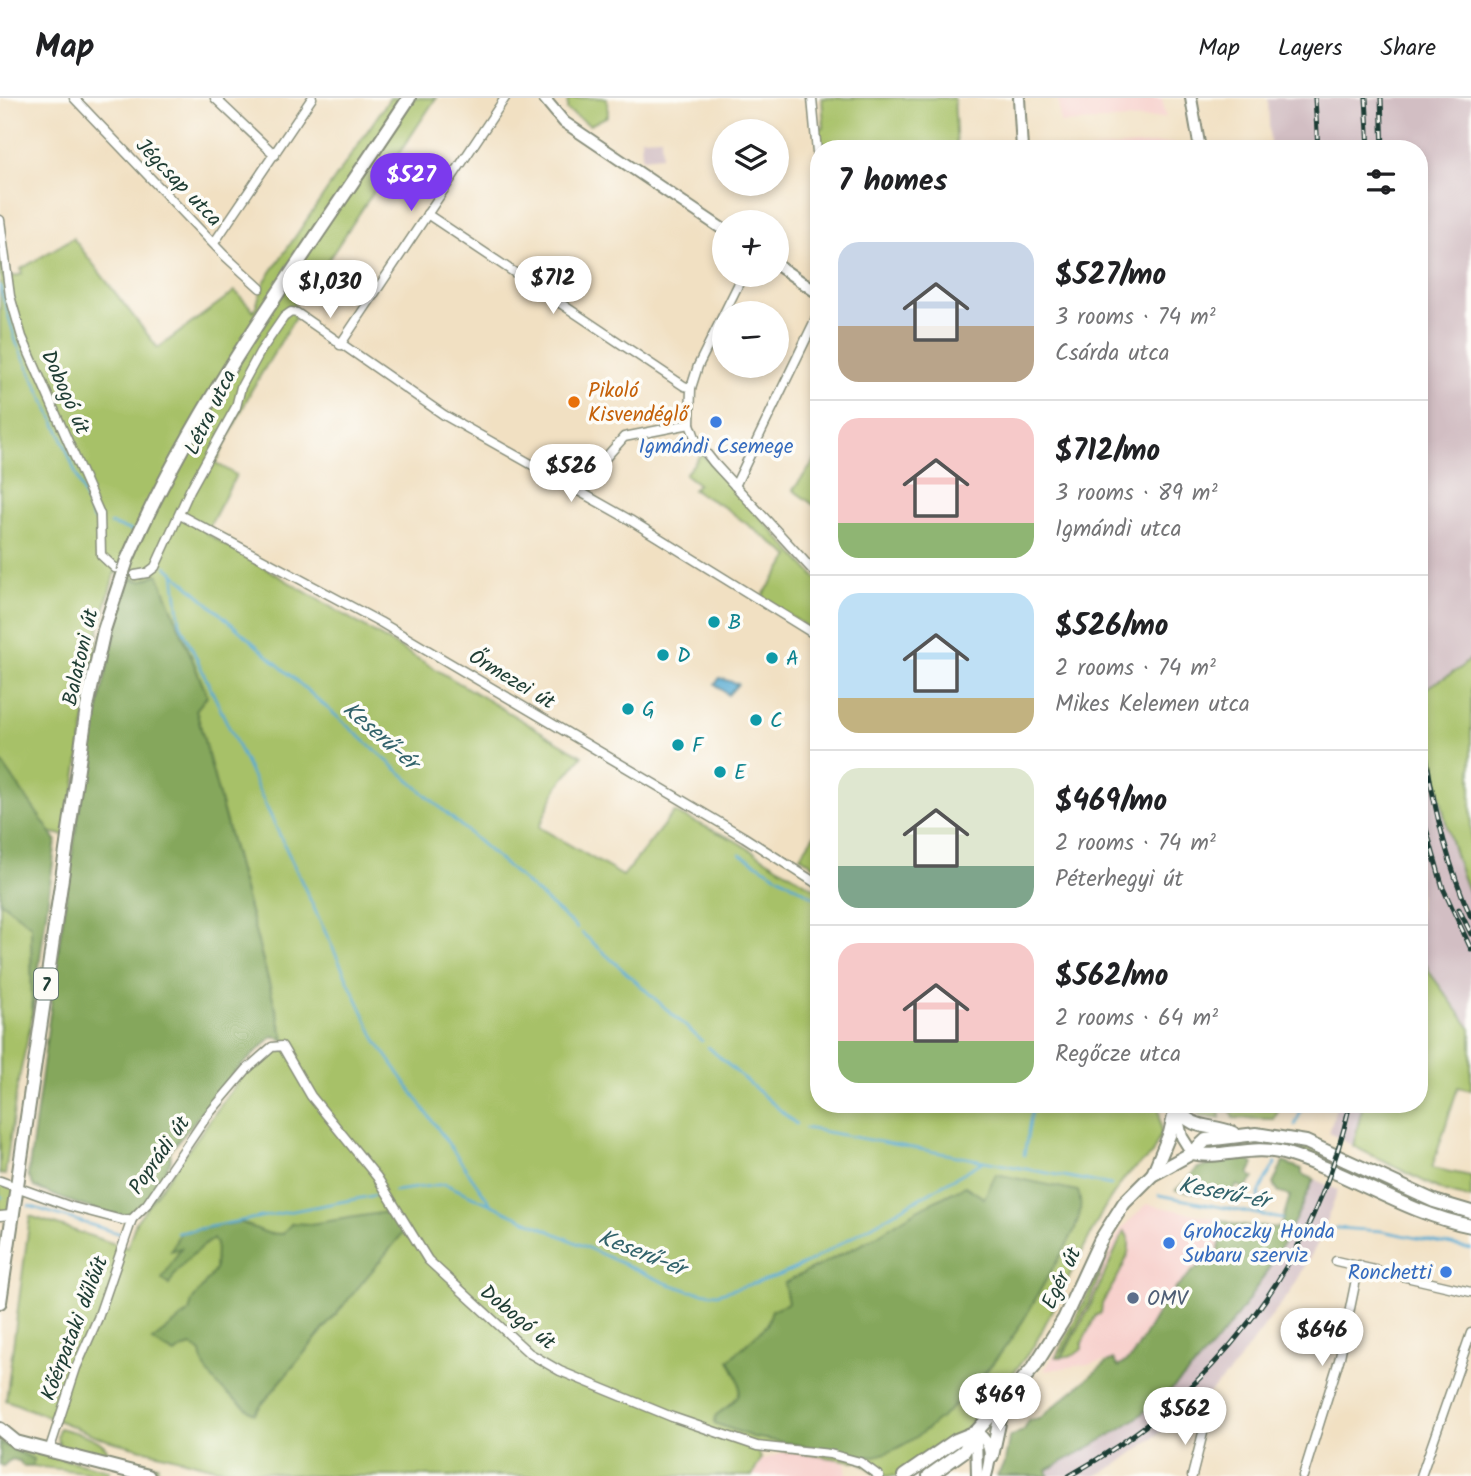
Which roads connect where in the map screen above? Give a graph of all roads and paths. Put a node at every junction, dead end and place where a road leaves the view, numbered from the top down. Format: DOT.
graph roads {
  1 [pos="74,98"];
  2 [pos="215,98"];
  3 [pos="312,98"];
  4 [pos="409,98"];
  5 [pos="505,98"];
  6 [pos="544,98"];
  7 [pos="812,98"];
  8 [pos="1019,98"];
  9 [pos="1191,98"];
  10 [pos="816,140"];
  11 [pos="1021,140"];
  12 [pos="1198,140"];
  13 [pos="275,155"];
  14 [pos="428,214"];
  15 [pos="0,220"];
  16 [pos="712,222"];
  17 [pos="214,243"];
  18 [pos="789,273"];
  19 [pos="737,287"];
  20 [pos="260,288"];
  21 [pos="810,288"];
  22 [pos="810,331"];
  23 [pos="340,345"];
  24 [pos="241,354"];
  25 [pos="254,364"];
  26 [pos="691,388"];
  27 [pos="690,424"];
  28 [pos="735,486"];
  29 [pos="577,490"];
  30 [pos="180,516"];
  31 [pos="810,567"];
  32 [pos="115,568"];
  33 [pos="135,575"];
  34 [pos="810,632"];
  35 [pos="810,879"];
  36 [pos="282,1046"];
  37 [pos="1174,1113"];
  38 [pos="1177,1113"];
  39 [pos="1181,1113"];
  40 [pos="1237,1135"];
  41 [pos="1192,1153"];
  42 [pos="1152,1175"];
  43 [pos="0,1181"];
  44 [pos="15,1186"];
  45 [pos="1471,1212"];
  46 [pos="6,1216"];
  47 [pos="132,1219"];
  48 [pos="1471,1226"];
  49 [pos="1336,1261"];
  50 [pos="1359,1265"];
  51 [pos="1471,1292"];
  52 [pos="0,1302"];
  53 [pos="1471,1333"];
  54 [pos="1003,1405"];
  55 [pos="1205,1425"];
  56 [pos="0,1429"];
  57 [pos="976,1432"];
  58 [pos="49,1451"];
  59 [pos="992,1456"];
  60 [pos="148,1476"];
  61 [pos="880,1476"];
  62 [pos="904,1476"];
  63 [pos="929,1476"];
  64 [pos="976,1476"];
  65 [pos="986,1476"];
  66 [pos="1192,1476"];
  67 [pos="1303,1476"];
  68 [pos="1421,1476"];
  1 -- 17 [label="street, Jégcsap utca"];
  2 -- 13 [label="street"];
  3 -- 13 [label="street"];
  4 -- 24 [label="main road, Balatoni út / 7"];
  5 -- 14 [label="street"];
  6 -- 16 [label="street"];
  7 -- 10 [label="street"];
  8 -- 11 [label="street"];
  9 -- 12 [label="street"];
  13 -- 17 [label="street"];
  14 -- 23 [label="street"];
  14 -- 26 [label="street"];
  15 -- 32 [label="street, Dobogó út"];
  17 -- 20 [label="street, Jégcsap utca"];
  18 -- 21 [label="street"];
  19 -- 26 [label="street"];
  22 -- 28 [label="street"];
  23 -- 25 [label="street, Létra utca"];
  23 -- 29 [label="street"];
  24 -- 25 [label="street"];
  24 -- 44 [label="main road, Balatoni út / 7, bridge"];
  25 -- 30 [label="street, Létra utca"];
  26 -- 27 [label="street"];
  27 -- 28 [label="street"];
  27 -- 29 [label="street"];
  28 -- 31 [label="street"];
  29 -- 34 [label="street"];
  30 -- 33 [label="street, Létra utca"];
  30 -- 35 [label="street, Őrmezei út"];
  36 -- 47 [label="street, Poprádi út"];
  36 -- 61 [label="street, Dobogó út"];
  37 -- 42 [label="main road"];
  38 -- 41 [label="street"];
  39 -- 40 [label="main road"];
  40 -- 41 [label="main road, Egér út"];
  40 -- 45 [label="main road, Egér út"];
  41 -- 42 [label="main road, Egér út"];
  41 -- 48 [label="main road, Egér út"];
  42 -- 54 [label="main road, Egér út"];
  43 -- 44 [label="street, Poprádi út"];
  44 -- 46 [label="main road, Balatoni út / 7"];
  44 -- 47 [label="street, Poprádi út"];
  46 -- 52 [label="main road, Balatoni út / 7"];
  47 -- 58 [label="street, Kőérpataki dűlőút"];
  49 -- 50 [label="street"];
  50 -- 51 [label="street"];
  50 -- 67 [label="street"];
  53 -- 68 [label="street"];
  54 -- 57 [label="main road, Egér út"];
  54 -- 59 [label="main road"];
  55 -- 66 [label="street"];
  56 -- 58 [label="main road"];
  57 -- 59 [label="street"];
  57 -- 62 [label="main road, Egér út"];
  57 -- 63 [label="main road, Egér út"];
  57 -- 64 [label="street"];
  58 -- 60 [label="main road"];
  59 -- 65 [label="street"];
}
